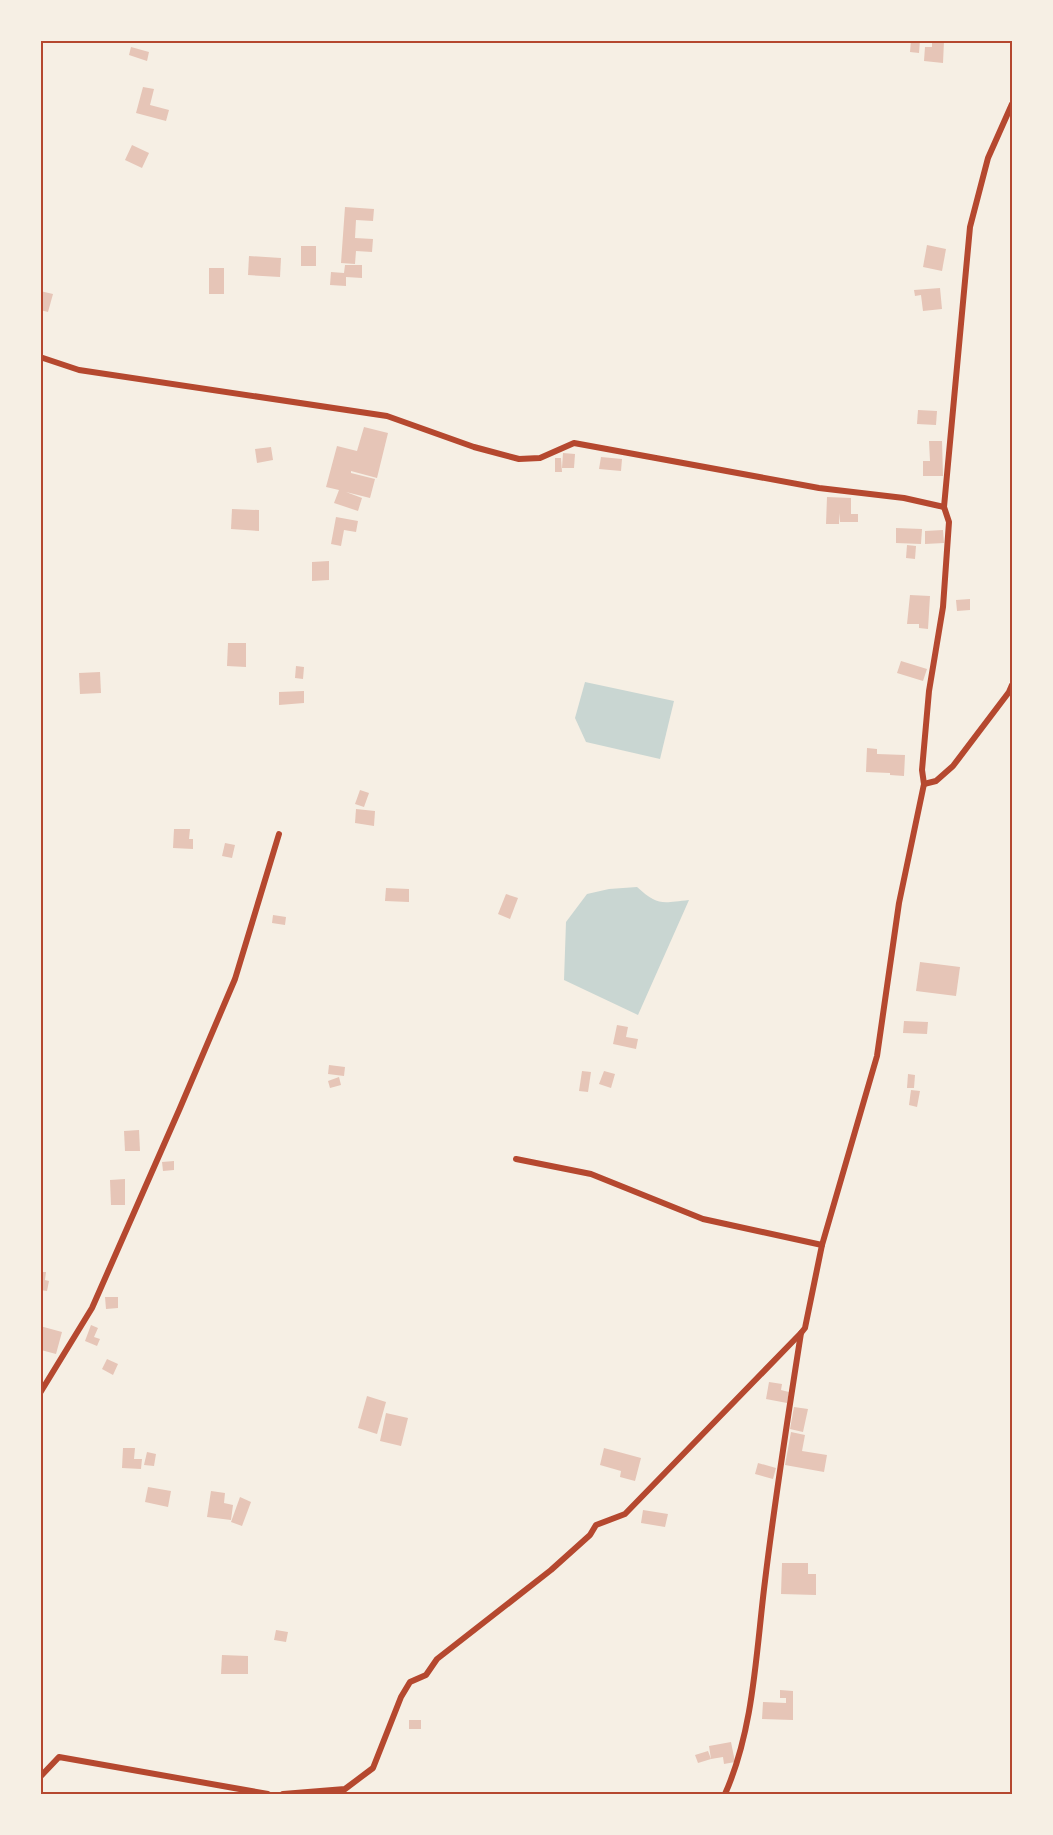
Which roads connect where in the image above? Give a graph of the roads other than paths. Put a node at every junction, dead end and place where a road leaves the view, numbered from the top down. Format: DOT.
graph roads {
  1 [pos="1012,104"];
  2 [pos="40,357"];
  3 [pos="944,507"];
  4 [pos="1012,685"];
  5 [pos="924,784"];
  6 [pos="279,834"];
  7 [pos="516,1159"];
  8 [pos="822,1245"];
  9 [pos="801,1333"];
  10 [pos="40,1393"];
  11 [pos="40,1777"];
  12 [pos="268,1794"];
  13 [pos="283,1794"];
  14 [pos="725,1794"];
  1 -- 3 [label="street"];
  2 -- 3 [label="street"];
  3 -- 5 [label="street"];
  4 -- 5 [label="street"];
  5 -- 8 [label="street"];
  6 -- 10 [label="street"];
  7 -- 8 [label="street"];
  8 -- 9 [label="street"];
  9 -- 13 [label="street"];
  9 -- 14 [label="street"];
  11 -- 12 [label="street"];
}
